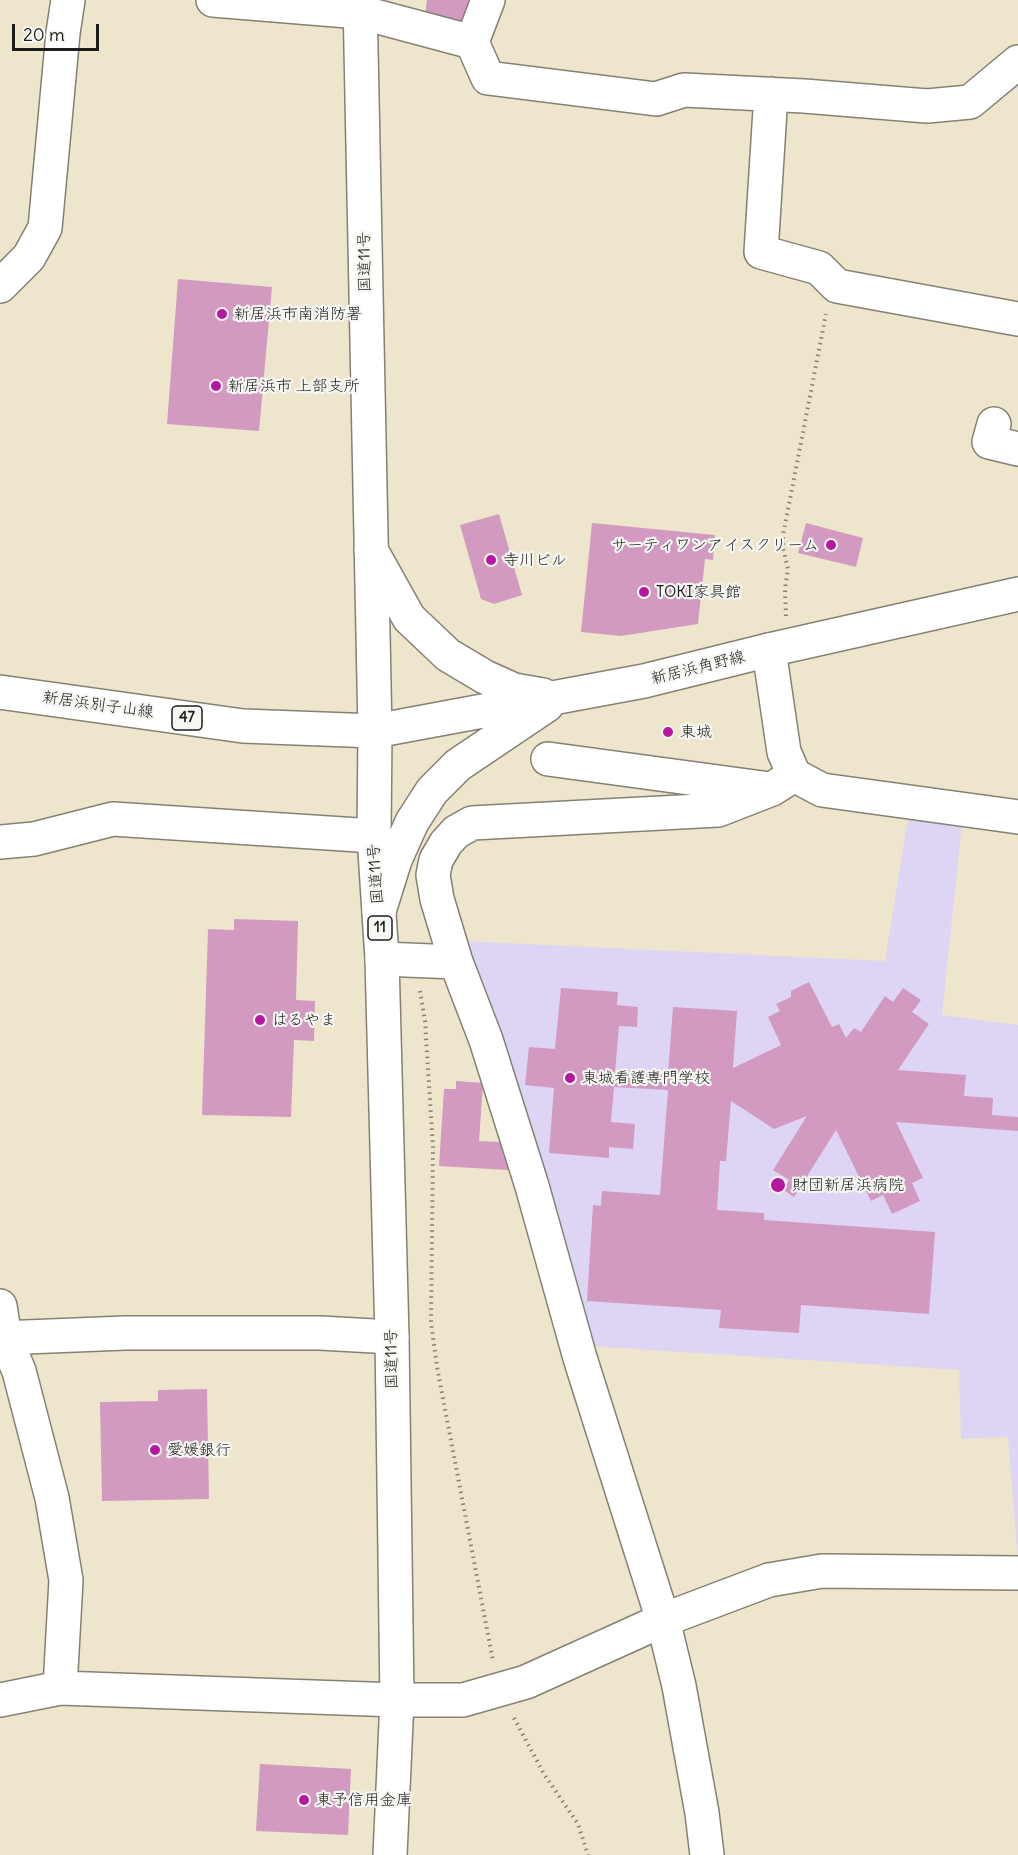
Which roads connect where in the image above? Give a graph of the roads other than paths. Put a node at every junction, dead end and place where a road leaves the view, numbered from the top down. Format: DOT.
graph roads {
  1 [pos="68,0"];
  2 [pos="213,0"];
  3 [pos="488,0"];
  4 [pos="360,6"];
  5 [pos="472,42"];
  6 [pos="1018,62"];
  7 [pos="771,94"];
  8 [pos="0,286"];
  9 [pos="1018,319"];
  10 [pos="994,424"];
  11 [pos="1018,449"];
  12 [pos="371,550"];
  13 [pos="1018,594"];
  14 [pos="779,648"];
  15 [pos="0,692"];
  16 [pos="558,697"];
  17 [pos="375,731"];
  18 [pos="548,759"];
  19 [pos="783,782"];
  20 [pos="1018,817"];
  21 [pos="374,836"];
  22 [pos="0,842"];
  23 [pos="379,912"];
  24 [pos="382,959"];
  25 [pos="456,962"];
  26 [pos="2,1327"];
  27 [pos="392,1338"];
  28 [pos="1018,1573"];
  29 [pos="663,1620"];
  30 [pos="60,1688"];
  31 [pos="0,1700"];
  32 [pos="397,1700"];
  33 [pos="390,1855"];
  34 [pos="707,1855"];
  1 -- 8 [label="main road"];
  2 -- 4 [label="main road"];
  3 -- 5 [label="main road"];
  4 -- 5 [label="main road"];
  4 -- 12 [label="main road, 国道11号 / 11"];
  5 -- 7 [label="main road"];
  6 -- 7 [label="main road"];
  7 -- 9 [label="main road"];
  10 -- 11 [label="main road"];
  12 -- 16 [label="main road"];
  12 -- 17 [label="main road, 国道11号 / 11"];
  13 -- 14 [label="main road, 新居浜角野線"];
  14 -- 16 [label="main road, 新居浜角野線"];
  14 -- 19 [label="main road"];
  15 -- 17 [label="main road, 新居浜別子山線 / 47"];
  16 -- 17 [label="main road, 新居浜角野線"];
  16 -- 23 [label="main road"];
  17 -- 21 [label="main road, 国道11号 / 11"];
  18 -- 19 [label="main road"];
  19 -- 20 [label="main road"];
  19 -- 25 [label="main road"];
  21 -- 22 [label="main road"];
  21 -- 23 [label="main road, 国道11号 / 11"];
  23 -- 24 [label="main road, 国道11号 / 11"];
  24 -- 25 [label="main road"];
  24 -- 27 [label="main road, 国道11号 / 11"];
  25 -- 29 [label="main road"];
  26 -- 27 [label="main road"];
  26 -- 30 [label="main road"];
  27 -- 32 [label="main road, 国道11号 / 11"];
  28 -- 29 [label="main road"];
  29 -- 32 [label="main road"];
  29 -- 34 [label="main road"];
  30 -- 31 [label="main road"];
  30 -- 32 [label="main road"];
  32 -- 33 [label="main road, 国道11号 / 11"];
}
